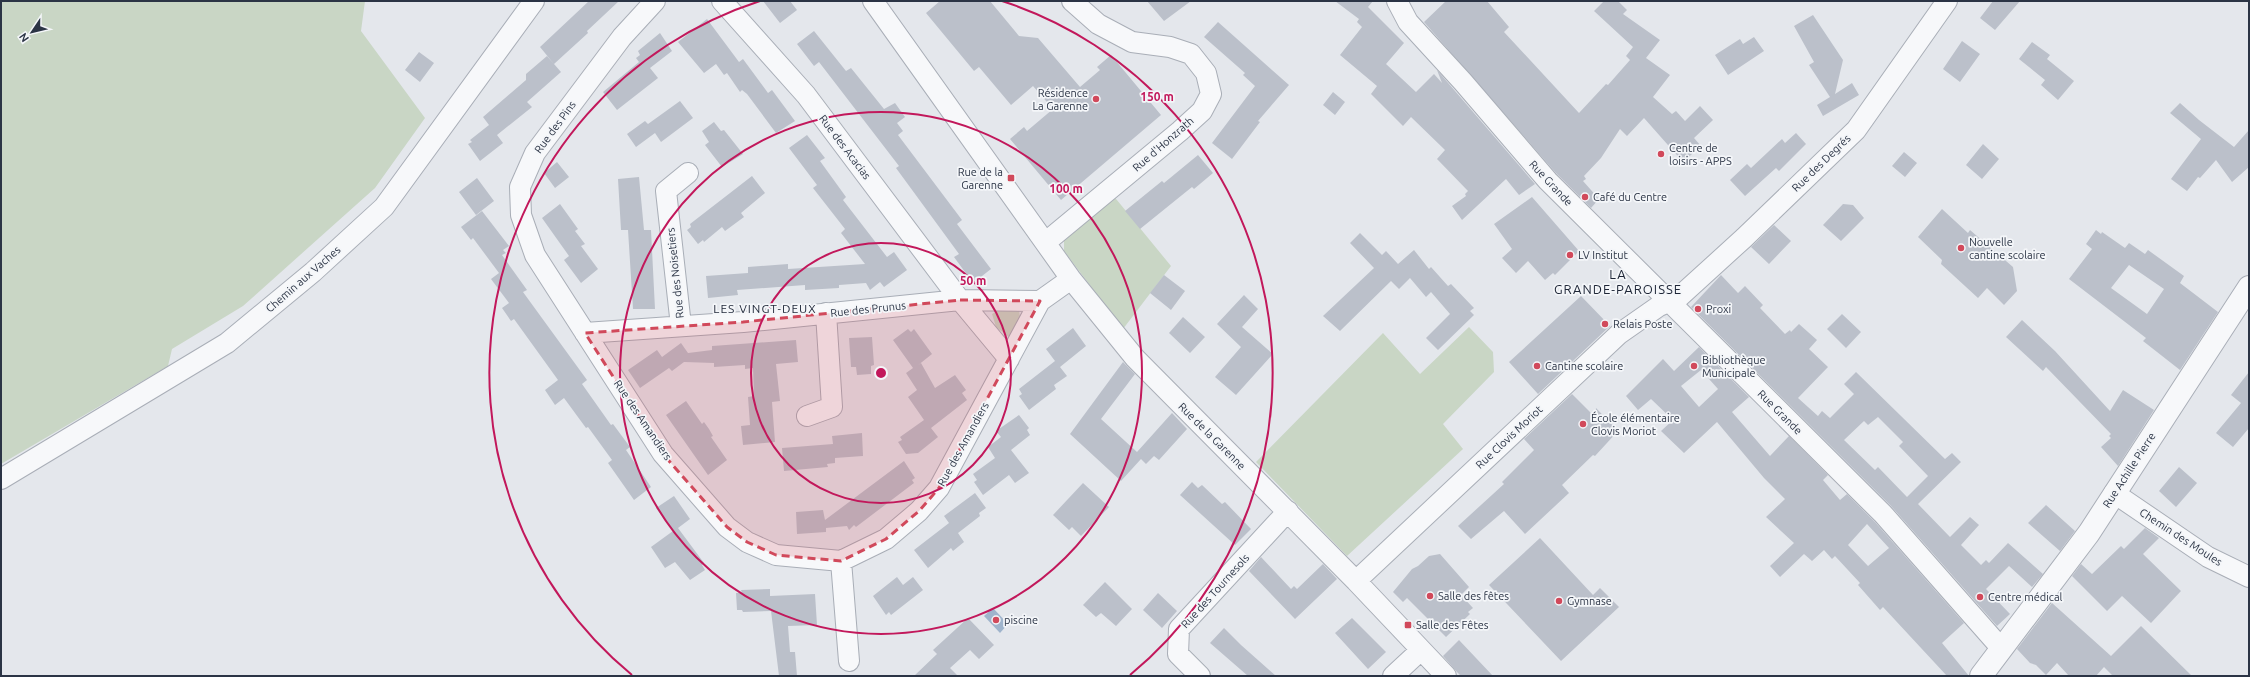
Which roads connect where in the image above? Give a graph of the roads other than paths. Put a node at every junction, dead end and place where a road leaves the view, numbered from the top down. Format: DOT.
graph roads {
  1 [pos="534,1"];
  2 [pos="655,1"];
  3 [pos="722,1"];
  4 [pos="874,1"];
  5 [pos="1072,1"];
  6 [pos="1397,1"];
  7 [pos="1947,1"];
  8 [pos="688,174"];
  9 [pos="1046,242"];
  10 [pos="1071,279"];
  11 [pos="2249,287"];
  12 [pos="960,300"];
  13 [pos="1040,301"];
  14 [pos="1669,302"];
  15 [pos="826,313"];
  16 [pos="681,326"];
  17 [pos="585,333"];
  18 [pos="1009,359"];
  19 [pos="807,416"];
  20 [pos="1,479"];
  21 [pos="2114,493"];
  22 [pos="1288,511"];
  23 [pos="841,561"];
  24 [pos="2249,577"];
  25 [pos="1356,581"];
  26 [pos="2001,648"];
  27 [pos="1421,650"];
  28 [pos="849,661"];
  29 [pos="1200,676"];
  30 [pos="1393,676"];
  31 [pos="1446,676"];
  32 [pos="1981,676"];
  1 -- 20 [label="street, Chemin aux Vaches"];
  2 -- 17 [label="street, Rue des Pins"];
  3 -- 12 [label="street, Rue des Acacias"];
  4 -- 9 [label="street, Rue de la Garenne"];
  5 -- 9 [label="street, Rue d'Honzrath"];
  6 -- 14 [label="street, Rue Grande"];
  7 -- 14 [label="street, Rue des Degrés"];
  8 -- 16 [label="street, Rue des Noisetiers"];
  9 -- 10 [label="street, Rue de la Garenne"];
  10 -- 13 [label="street, Rue des Amandiers"];
  10 -- 22 [label="street, Rue de la Garenne"];
  11 -- 21 [label="street, Rue Achille Pierre"];
  12 -- 13 [label="street, Rue des Prunus"];
  12 -- 15 [label="street, Rue des Prunus"];
  12 -- 18 [label="street, Rue des Acacias"];
  13 -- 18 [label="street, Rue des Amandiers"];
  14 -- 25 [label="street, Rue Clovis Moriot"];
  14 -- 26 [label="street, Rue Grande"];
  15 -- 16 [label="street, Rue des Prunus"];
  15 -- 19 [label="street"];
  16 -- 17 [label="street, Rue des Prunus"];
  17 -- 23 [label="street, Rue des Amandiers"];
  18 -- 23 [label="street, Rue des Amandiers"];
  21 -- 24 [label="street, Chemin des Moules"];
  21 -- 26 [label="street, Rue Achille Pierre"];
  22 -- 25 [label="street, Rue de la Garenne"];
  22 -- 29 [label="street, Rue des Tournesols"];
  23 -- 28 [label="street"];
  25 -- 27 [label="street, Rue de la Garenne"];
  26 -- 32 [label="street, Rue Achille Pierre"];
  27 -- 30 [label="street"];
  27 -- 31 [label="street, Rue de la Garenne"];
}
